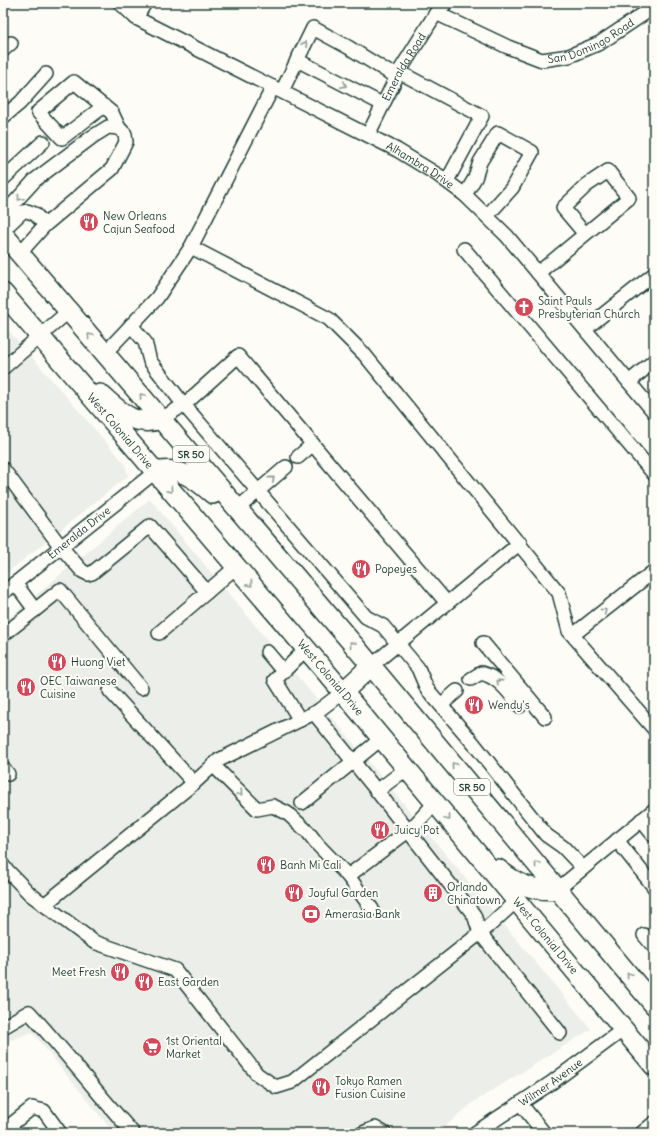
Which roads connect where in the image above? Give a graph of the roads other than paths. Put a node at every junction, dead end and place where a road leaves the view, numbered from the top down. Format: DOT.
graph roads {
  1 [pos="120,3"];
  2 [pos="145,3"];
  3 [pos="446,3"];
  4 [pos="654,8"];
  5 [pos="436,13"];
  6 [pos="136,18"];
  7 [pos="297,60"];
  8 [pos="399,72"];
  9 [pos="46,74"];
  10 [pos="277,89"];
  11 [pos="382,104"];
  12 [pos="104,106"];
  13 [pos="3,117"];
  14 [pos="119,128"];
  15 [pos="368,135"];
  16 [pos="43,142"];
  17 [pos="3,179"];
  18 [pos="447,181"];
  19 [pos="465,195"];
  20 [pos="3,215"];
  21 [pos="487,216"];
  22 [pos="45,225"];
  23 [pos="3,230"];
  24 [pos="3,234"];
  25 [pos="585,234"];
  26 [pos="191,247"];
  27 [pos="464,249"];
  28 [pos="20,254"];
  29 [pos="538,273"];
  30 [pos="654,274"];
  31 [pos="3,293"];
  32 [pos="69,311"];
  33 [pos="131,325"];
  34 [pos="585,329"];
  35 [pos="40,337"];
  36 [pos="105,353"];
  37 [pos="58,358"];
  38 [pos="654,361"];
  39 [pos="5,362"];
  40 [pos="629,382"];
  41 [pos="184,405"];
  42 [pos="654,412"];
  43 [pos="161,419"];
  44 [pos="313,444"];
  45 [pos="298,456"];
  46 [pos="286,467"];
  47 [pos="3,469"];
  48 [pos="155,472"];
  49 [pos="654,474"];
  50 [pos="258,491"];
  51 [pos="237,509"];
  52 [pos="258,533"];
  53 [pos="520,543"];
  54 [pos="61,547"];
  55 [pos="236,567"];
  56 [pos="654,571"];
  57 [pos="15,583"];
  58 [pos="207,592"];
  59 [pos="3,593"];
  60 [pos="447,603"];
  61 [pos="35,610"];
  62 [pos="159,633"];
  63 [pos="3,635"];
  64 [pos="573,635"];
  65 [pos="483,643"];
  66 [pos="398,644"];
  67 [pos="306,650"];
  68 [pos="267,652"];
  69 [pos="371,666"];
  70 [pos="283,672"];
  71 [pos="471,679"];
  72 [pos="141,688"];
  73 [pos="457,690"];
  74 [pos="110,692"];
  75 [pos="343,692"];
  76 [pos="441,705"];
  77 [pos="520,706"];
  78 [pos="314,713"];
  79 [pos="545,717"];
  80 [pos="300,720"];
  81 [pos="654,729"];
  82 [pos="381,739"];
  83 [pos="354,761"];
  84 [pos="213,765"];
  85 [pos="406,769"];
  86 [pos="194,782"];
  87 [pos="377,791"];
  88 [pos="302,803"];
  89 [pos="435,803"];
  90 [pos="654,810"];
  91 [pos="641,820"];
  92 [pos="408,831"];
  93 [pos="654,836"];
  94 [pos="617,840"];
  95 [pos="470,846"];
  96 [pos="3,866"];
  97 [pos="583,868"];
  98 [pos="348,876"];
  99 [pos="654,887"];
  100 [pos="558,889"];
  101 [pos="516,900"];
  102 [pos="44,905"];
  103 [pos="372,909"];
  104 [pos="480,933"];
  105 [pos="644,935"];
  106 [pos="654,947"];
  107 [pos="653,1002"];
  108 [pos="3,1027"];
  109 [pos="624,1029"];
  110 [pos="560,1033"];
  111 [pos="654,1066"];
  112 [pos="520,1103"];
  113 [pos="654,1123"];
  114 [pos="3,1131"];
  115 [pos="60,1133"];
  116 [pos="133,1133"];
  117 [pos="363,1133"];
  118 [pos="384,1133"];
  119 [pos="476,1133"];
  120 [pos="544,1133"];
  121 [pos="642,1133"];
  1 -- 6 [label="street, Alhambra Drive"];
  2 -- 6 [label="street"];
  3 -- 5 [label="street, Emeralda Road"];
  4 -- 5 [label="street, San Domingo Road"];
  5 -- 8 [label="street, Emeralda Road"];
  6 -- 10 [label="street, Alhambra Drive"];
  7 -- 8 [label="street, one-way"];
  7 -- 10 [label="street"];
  7 -- 11 [label="street, one-way"];
  8 -- 11 [label="street, Emeralda Road"];
  8 -- 18 [label="street"];
  9 -- 13 [label="street"];
  10 -- 15 [label="street, Alhambra Drive"];
  10 -- 26 [label="street"];
  11 -- 15 [label="street, Emeralda Road"];
  12 -- 12 [label="street"];
  12 -- 14 [label="street"];
  14 -- 20 [label="street, one-way"];
  14 -- 22 [label="street"];
  15 -- 18 [label="street, Alhambra Drive"];
  16 -- 17 [label="street"];
  18 -- 19 [label="street, Alhambra Drive"];
  19 -- 21 [label="street, Alhambra Drive"];
  19 -- 21 [label="street"];
  21 -- 29 [label="street, Alhambra Drive"];
  22 -- 23 [label="street"];
  22 -- 28 [label="street"];
  24 -- 28 [label="highway, SR 50"];
  25 -- 25 [label="street"];
  25 -- 29 [label="street"];
  26 -- 33 [label="street"];
  26 -- 53 [label="street"];
  27 -- 49 [label="street"];
  28 -- 32 [label="highway, SR 50"];
  29 -- 34 [label="street, Alhambra Drive"];
  30 -- 34 [label="street"];
  31 -- 35 [label="highway, West Colonial Drive"];
  32 -- 35 [label="street"];
  36 -- 32 [label="highway, SR 50, one-way"];
  33 -- 36 [label="street"];
  33 -- 41 [label="street"];
  34 -- 40 [label="street, Alhambra Drive"];
  35 -- 37 [label="highway, West Colonial Drive"];
  35 -- 39 [label="street"];
  43 -- 36 [label="highway, SR 50, one-way"];
  37 -- 43 [label="highway"];
  37 -- 48 [label="highway, West Colonial Drive"];
  38 -- 40 [label="street"];
  40 -- 42 [label="street, Alhambra Drive"];
  41 -- 43 [label="street"];
  41 -- 44 [label="street"];
  41 -- 50 [label="street"];
  43 -- 51 [label="highway, SR 50"];
  44 -- 45 [label="street"];
  44 -- 60 [label="street"];
  50 -- 46 [label="street, one-way"];
  47 -- 54 [label="street"];
  48 -- 52 [label="highway"];
  48 -- 54 [label="street, Emeralda Drive"];
  48 -- 55 [label="highway, West Colonial Drive, one-way"];
  50 -- 51 [label="street"];
  50 -- 66 [label="street"];
  51 -- 52 [label="highway, SR 50"];
  69 -- 52 [label="highway, SR 50, one-way"];
  53 -- 60 [label="street"];
  53 -- 64 [label="street"];
  54 -- 57 [label="street, Emeralda Drive"];
  54 -- 58 [label="street"];
  55 -- 58 [label="street"];
  55 -- 67 [label="highway, West Colonial Drive, one-way"];
  64 -- 56 [label="street, one-way"];
  57 -- 59 [label="street, Emeralda Drive"];
  57 -- 61 [label="street"];
  58 -- 62 [label="street"];
  60 -- 66 [label="street"];
  61 -- 63 [label="street"];
  61 -- 72 [label="street"];
  64 -- 81 [label="street"];
  65 -- 79 [label="street"];
  66 -- 69 [label="street"];
  66 -- 76 [label="street"];
  67 -- 70 [label="street"];
  67 -- 75 [label="highway, West Colonial Drive"];
  68 -- 70 [label="street"];
  69 -- 75 [label="highway"];
  100 -- 69 [label="highway, SR 50, one-way"];
  70 -- 80 [label="street"];
  77 -- 71 [label="street, one-way"];
  73 -- 76 [label="street"];
  74 -- 86 [label="street"];
  75 -- 78 [label="street"];
  75 -- 82 [label="highway, West Colonial Drive"];
  76 -- 97 [label="street"];
  78 -- 80 [label="street"];
  78 -- 83 [label="street"];
  80 -- 84 [label="street"];
  82 -- 83 [label="street"];
  82 -- 85 [label="highway, West Colonial Drive"];
  83 -- 87 [label="street"];
  83 -- 88 [label="street"];
  84 -- 86 [label="street"];
  84 -- 98 [label="street, one-way"];
  85 -- 87 [label="street"];
  85 -- 89 [label="highway, West Colonial Drive"];
  86 -- 102 [label="street"];
  87 -- 92 [label="street"];
  89 -- 92 [label="street"];
  89 -- 95 [label="highway, West Colonial Drive, one-way"];
  90 -- 91 [label="street"];
  91 -- 93 [label="street"];
  91 -- 94 [label="street"];
  92 -- 98 [label="street"];
  92 -- 104 [label="street"];
  94 -- 97 [label="street"];
  94 -- 99 [label="street"];
  95 -- 100 [label="highway"];
  95 -- 101 [label="highway, West Colonial Drive"];
  96 -- 102 [label="street"];
  97 -- 100 [label="street"];
  98 -- 103 [label="street"];
  107 -- 100 [label="highway, SR 50, one-way"];
  101 -- 104 [label="street"];
  101 -- 109 [label="highway, West Colonial Drive"];
  102 -- 104 [label="street"];
  104 -- 110 [label="street"];
  105 -- 106 [label="street"];
  108 -- 116 [label="street"];
  109 -- 111 [label="highway, West Colonial Drive"];
  109 -- 112 [label="street, Wilmer Avenue"];
  112 -- 119 [label="street, Wilmer Avenue"];
  112 -- 120 [label="street"];
  113 -- 121 [label="street"];
  114 -- 115 [label="street"];
  117 -- 118 [label="street"];
}
